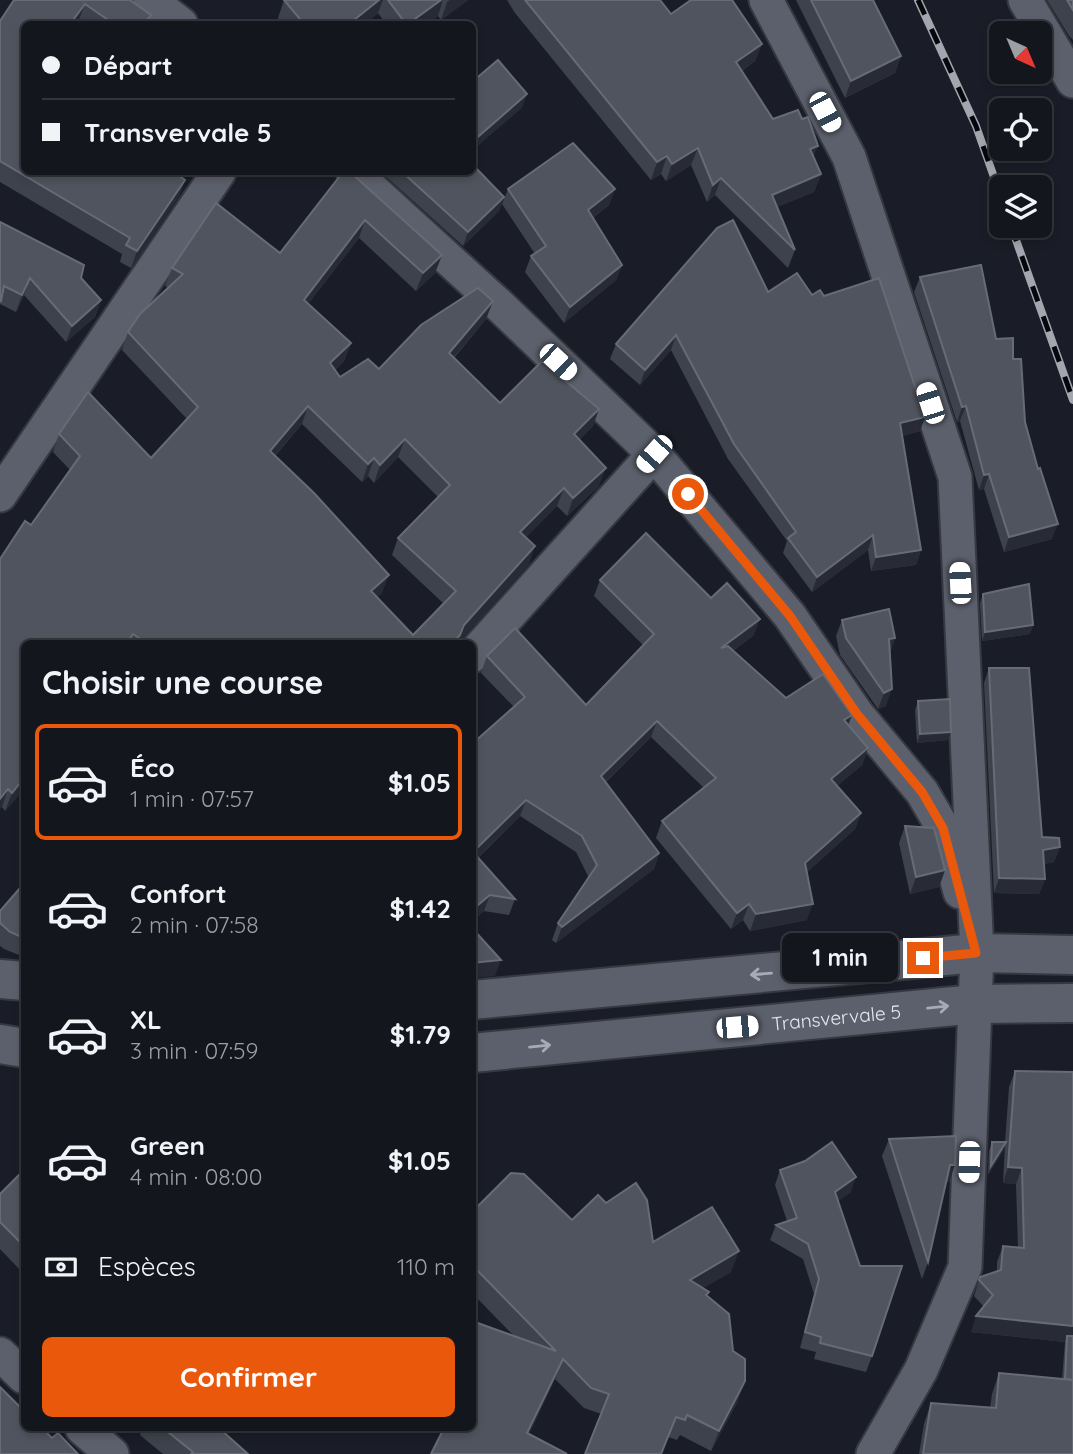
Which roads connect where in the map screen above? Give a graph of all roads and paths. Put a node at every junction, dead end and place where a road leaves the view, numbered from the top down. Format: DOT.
graph roads {
  1 [pos="150,0"];
  2 [pos="766,0"];
  3 [pos="1025,0"];
  4 [pos="177,21"];
  5 [pos="1073,81"];
  6 [pos="217,175"];
  7 [pos="356,175"];
  8 [pos="654,454"];
  9 [pos="0,495"];
  10 [pos="476,652"];
  11 [pos="976,953"];
  12 [pos="1073,955"];
  13 [pos="0,979"];
  14 [pos="21,981"];
  15 [pos="476,1000"];
  16 [pos="1073,1003"];
  17 [pos="975,1004"];
  18 [pos="0,1044"];
  19 [pos="21,1048"];
  20 [pos="476,1053"];
  21 [pos="85,1431"];
  22 [pos="112,1454"];
  23 [pos="873,1454"];
  1 -- 4 [label="street"];
  2 -- 11 [label="street"];
  3 -- 5 [label="street"];
  6 -- 9 [label="street"];
  7 -- 8 [label="street"];
  8 -- 10 [label="street"];
  8 -- 11 [label="street"];
  11 -- 12 [label="main road"];
  11 -- 15 [label="main road, one-way"];
  11 -- 17 [label="street"];
  13 -- 14 [label="main road"];
  16 -- 17 [label="main road, Transvervale 5"];
  20 -- 17 [label="main road, Transvervale 5, one-way"];
  17 -- 23 [label="street"];
  18 -- 19 [label="main road"];
  21 -- 22 [label="street"];
}
